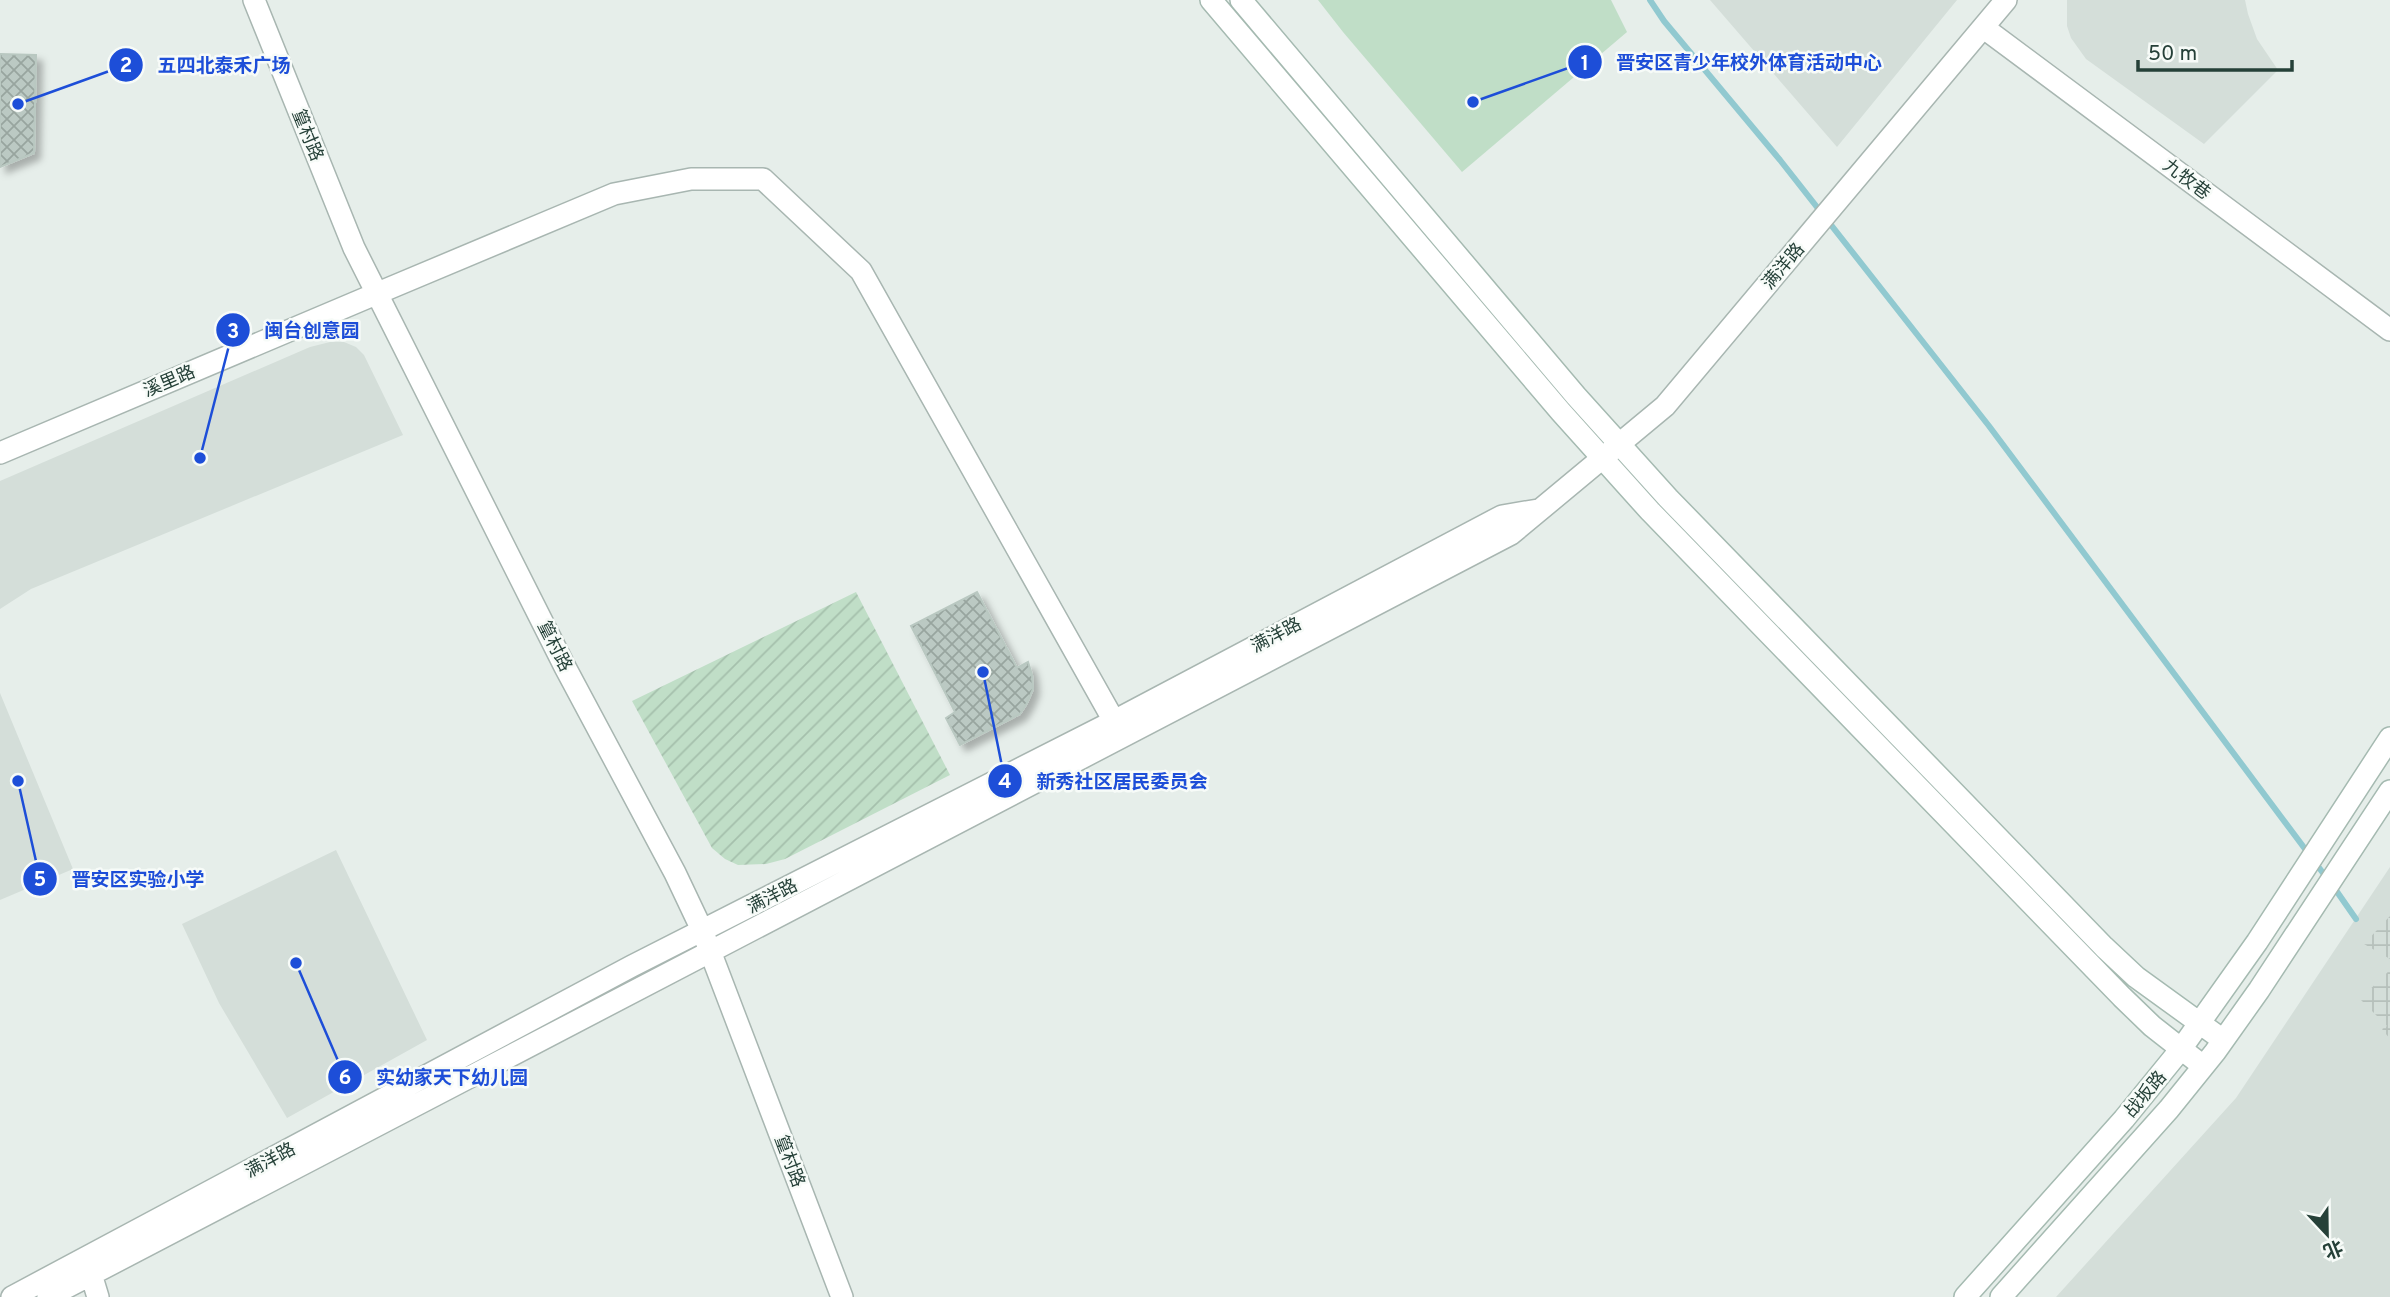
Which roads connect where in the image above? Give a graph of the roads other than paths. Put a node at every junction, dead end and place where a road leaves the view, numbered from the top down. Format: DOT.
graph roads {
  1 [pos="254,0"];
  2 [pos="1211,0"];
  3 [pos="1241,0"];
  4 [pos="2006,0"];
  5 [pos="1984,28"];
  6 [pos="377,293"];
  7 [pos="2390,330"];
  8 [pos="1619,444"];
  9 [pos="0,453"];
  10 [pos="1602,458"];
  11 [pos="1538,510"];
  12 [pos="1114,721"];
  13 [pos="2390,738"];
  14 [pos="2390,791"];
  15 [pos="702,930"];
  16 [pos="710,952"];
  17 [pos="2200,1024"];
  18 [pos="2223,1040"];
  19 [pos="2181,1049"];
  20 [pos="2203,1066"];
  21 [pos="88,1266"];
  22 [pos="12,1297"];
  23 [pos="48,1297"];
  24 [pos="98,1297"];
  25 [pos="842,1297"];
  26 [pos="1965,1297"];
  27 [pos="2001,1297"];
  1 -- 6 [label="street, 篁村路"];
  2 -- 10 [label="street"];
  3 -- 8 [label="street"];
  4 -- 5 [label="street, 满洋路"];
  5 -- 7 [label="street, 九牧巷"];
  5 -- 8 [label="street, 满洋路"];
  6 -- 9 [label="street, 溪里路"];
  6 -- 12 [label="street, 溪里路"];
  6 -- 15 [label="street, 篁村路"];
  8 -- 10 [label="street, 满洋路"];
  8 -- 17 [label="street"];
  10 -- 11 [label="street, 满洋路"];
  10 -- 19 [label="street"];
  11 -- 12 [label="street, 满洋路"];
  11 -- 16 [label="street, 满洋路"];
  12 -- 15 [label="street, 满洋路"];
  13 -- 17 [label="street, 战坂路"];
  14 -- 18 [label="street, 战坂路"];
  15 -- 16 [label="street, 篁村路"];
  15 -- 21 [label="street, 满洋路"];
  16 -- 21 [label="street, 满洋路"];
  16 -- 25 [label="street, 篁村路"];
  17 -- 18 [label="street"];
  17 -- 19 [label="street, 战坂路"];
  18 -- 20 [label="street, 战坂路"];
  19 -- 20 [label="street"];
  19 -- 26 [label="street, 战坂路"];
  20 -- 27 [label="street, 战坂路"];
  21 -- 22 [label="street, 满洋路"];
  21 -- 23 [label="street, 满洋路"];
  21 -- 24 [label="street"];
}
